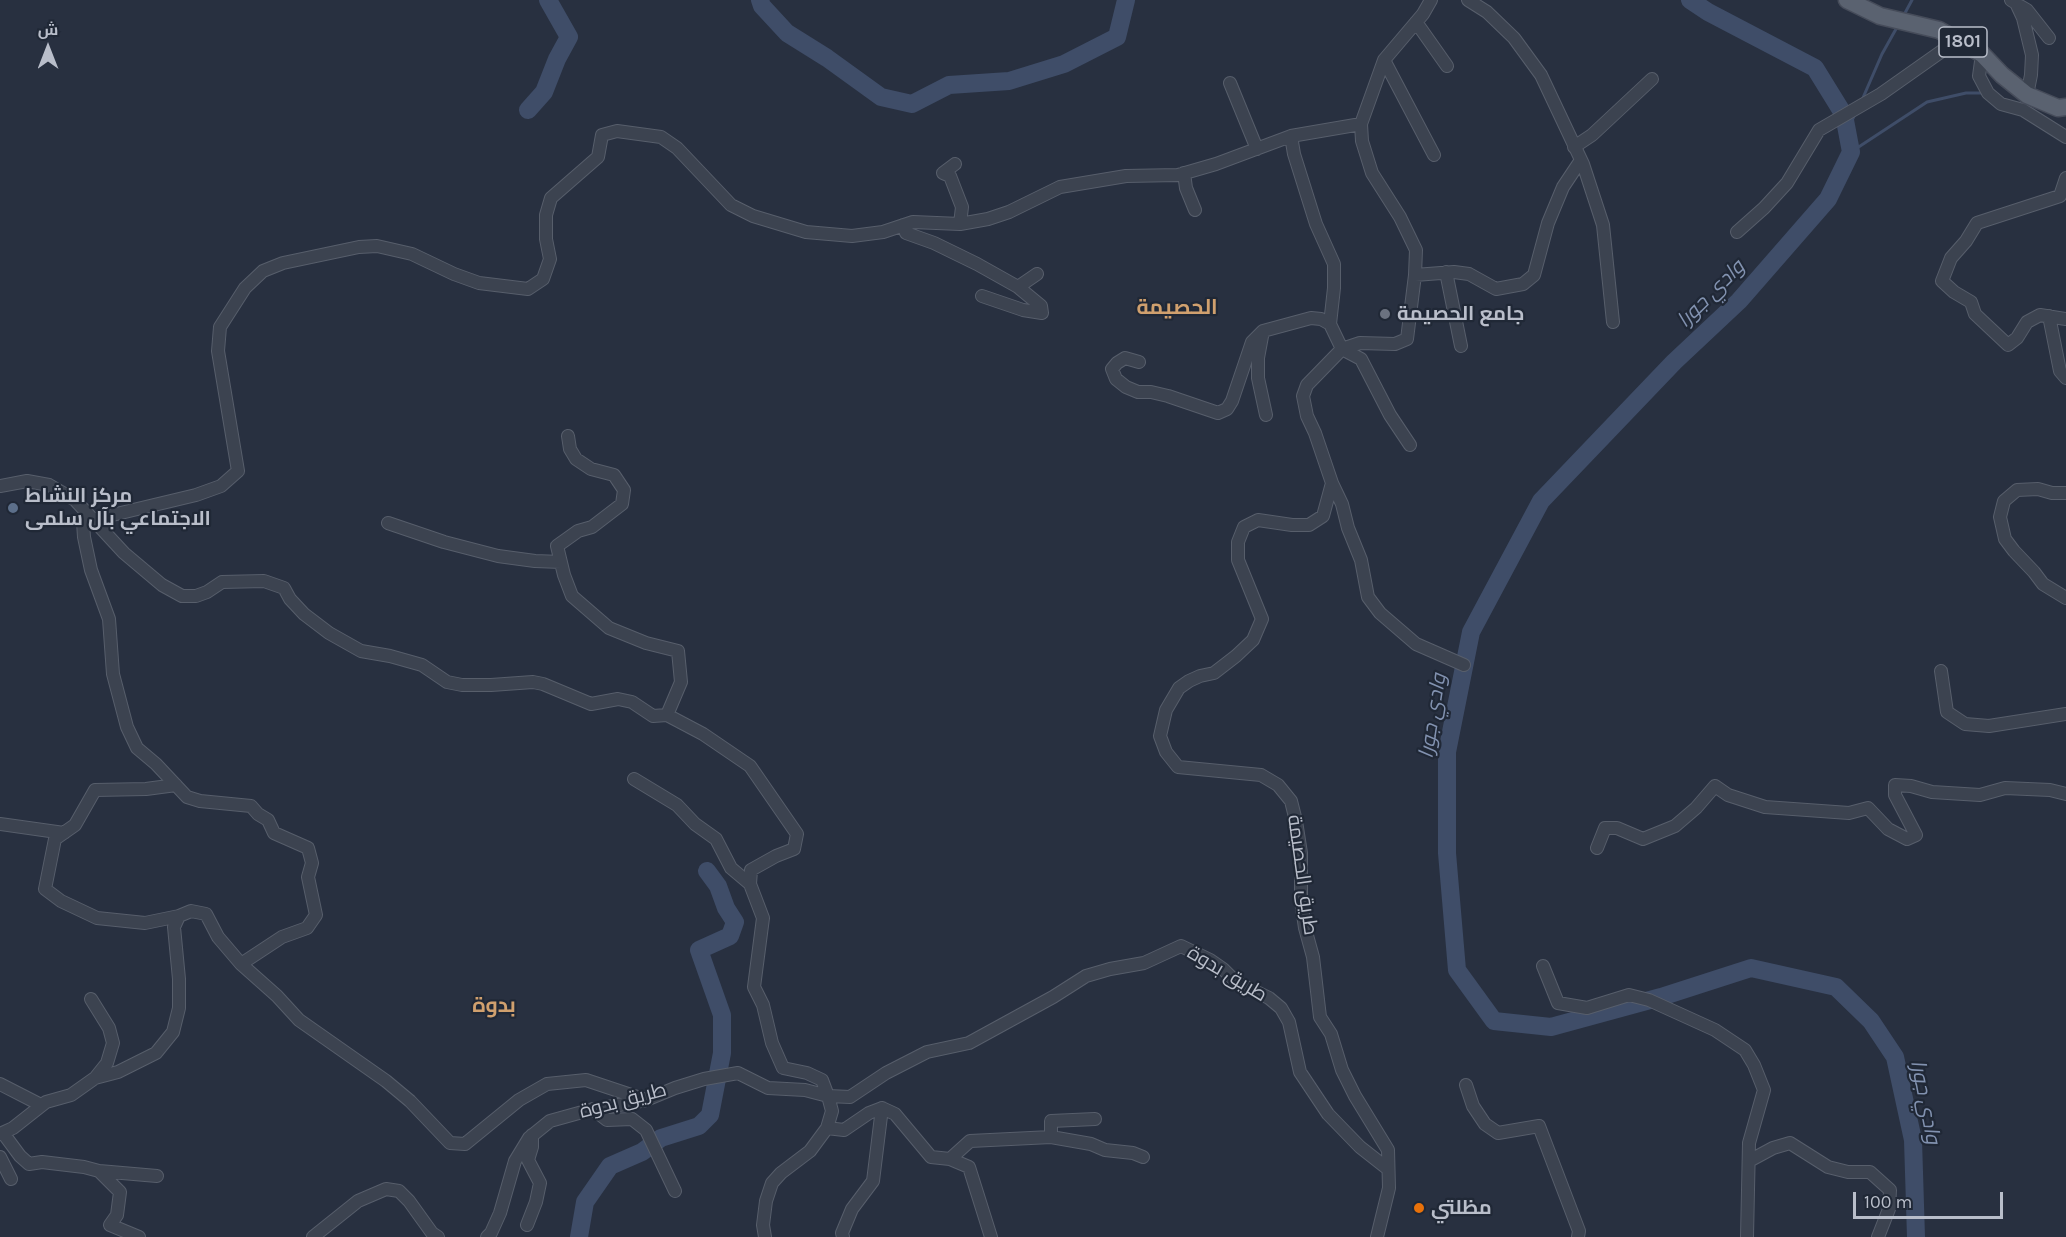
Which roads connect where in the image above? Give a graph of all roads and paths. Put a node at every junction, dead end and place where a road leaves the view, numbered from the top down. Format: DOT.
graph roads {
  1 [pos="1431,0"];
  2 [pos="1468,0"];
  3 [pos="1847,0"];
  4 [pos="2014,2"];
  5 [pos="1416,22"];
  6 [pos="2049,38"];
  7 [pos="1959,39"];
  8 [pos="1982,54"];
  9 [pos="1384,60"];
  10 [pos="1447,66"];
  11 [pos="1652,79"];
  12 [pos="1230,83"];
  13 [pos="2027,95"];
  14 [pos="2066,108"];
  15 [pos="1361,124"];
  16 [pos="1291,136"];
  17 [pos="2066,137"];
  18 [pos="1574,147"];
  19 [pos="1257,149"];
  20 [pos="1434,156"];
  21 [pos="1581,160"];
  22 [pos="955,164"];
  23 [pos="1184,173"];
  24 [pos="2066,178"];
  25 [pos="1195,210"];
  26 [pos="960,224"];
  27 [pos="903,225"];
  28 [pos="1737,232"];
  29 [pos="1446,272"];
  30 [pos="1037,273"];
  31 [pos="1415,275"];
  32 [pos="1018,287"];
  33 [pos="982,296"];
  34 [pos="2049,316"];
  35 [pos="2066,319"];
  36 [pos="1613,322"];
  37 [pos="1330,324"];
  38 [pos="1263,331"];
  39 [pos="1461,346"];
  40 [pos="1342,349"];
  41 [pos="1139,362"];
  42 [pos="2066,378"];
  43 [pos="1266,415"];
  44 [pos="568,436"];
  45 [pos="1410,445"];
  46 [pos="1332,483"];
  47 [pos="0,486"];
  48 [pos="2066,494"];
  49 [pos="94,519"];
  50 [pos="388,523"];
  51 [pos="561,562"];
  52 [pos="2066,598"];
  53 [pos="1464,665"];
  54 [pos="1941,671"];
  55 [pos="2066,714"];
  56 [pos="668,715"];
  57 [pos="634,779"];
  58 [pos="176,785"];
  59 [pos="2066,794"];
  60 [pos="0,824"];
  61 [pos="64,833"];
  62 [pos="1597,848"];
  63 [pos="750,884"];
  64 [pos="179,916"];
  65 [pos="241,964"];
  66 [pos="1543,966"];
  67 [pos="91,999"];
  68 [pos="95,1078"];
  69 [pos="0,1084"];
  70 [pos="1466,1085"];
  71 [pos="828,1096"];
  72 [pos="646,1100"];
  73 [pos="41,1105"];
  74 [pos="882,1108"];
  75 [pos="593,1109"];
  76 [pos="1095,1119"];
  77 [pos="827,1128"];
  78 [pos="1,1134"];
  79 [pos="532,1135"];
  80 [pos="1051,1137"];
  81 [pos="0,1157"];
  82 [pos="1143,1157"];
  83 [pos="950,1159"];
  84 [pos="1749,1161"];
  85 [pos="1388,1169"];
  86 [pos="99,1171"];
  87 [pos="157,1176"];
  88 [pos="11,1179"];
  89 [pos="675,1191"];
  90 [pos="527,1225"];
  91 [pos="491,1236"];
  92 [pos="139,1237"];
  93 [pos="313,1237"];
  94 [pos="438,1237"];
  95 [pos="765,1237"];
  96 [pos="843,1237"];
  97 [pos="991,1237"];
  98 [pos="1377,1237"];
  99 [pos="1578,1237"];
  100 [pos="1747,1237"];
  101 [pos="1878,1237"];
  1 -- 5 [label="street"];
  2 -- 18 [label="street"];
  3 -- 7 [label="main road, 1801"];
  4 -- 6 [label="street"];
  4 -- 13 [label="street"];
  5 -- 9 [label="street"];
  5 -- 10 [label="street"];
  7 -- 8 [label="main road, 1801"];
  7 -- 28 [label="street"];
  8 -- 13 [label="main road, 1801"];
  8 -- 17 [label="street"];
  9 -- 15 [label="street"];
  9 -- 20 [label="street"];
  11 -- 18 [label="street"];
  12 -- 19 [label="street"];
  13 -- 14 [label="main road, 1801"];
  15 -- 16 [label="street"];
  15 -- 31 [label="street"];
  16 -- 19 [label="street"];
  16 -- 37 [label="street"];
  18 -- 21 [label="street"];
  19 -- 23 [label="street"];
  21 -- 29 [label="street"];
  21 -- 36 [label="street"];
  22 -- 26 [label="street"];
  23 -- 25 [label="street"];
  23 -- 26 [label="street"];
  24 -- 34 [label="street"];
  26 -- 27 [label="street"];
  27 -- 32 [label="street"];
  27 -- 49 [label="street"];
  29 -- 31 [label="street"];
  29 -- 39 [label="street"];
  30 -- 32 [label="street"];
  31 -- 40 [label="street"];
  32 -- 33 [label="street"];
  34 -- 35 [label="street"];
  34 -- 42 [label="street"];
  37 -- 38 [label="street"];
  37 -- 40 [label="street"];
  38 -- 41 [label="street"];
  38 -- 43 [label="street"];
  40 -- 45 [label="street"];
  40 -- 46 [label="street"];
  44 -- 51 [label="street"];
  46 -- 53 [label="street"];
  46 -- 85 [label="street, طريق الحصيمة"];
  47 -- 49 [label="street"];
  48 -- 52 [label="street"];
  49 -- 56 [label="street"];
  49 -- 58 [label="street"];
  50 -- 51 [label="street"];
  51 -- 56 [label="street"];
  54 -- 55 [label="street"];
  56 -- 63 [label="street"];
  57 -- 63 [label="street"];
  58 -- 61 [label="street"];
  58 -- 65 [label="street"];
  59 -- 62 [label="street"];
  60 -- 61 [label="street"];
  61 -- 64 [label="street"];
  63 -- 71 [label="street"];
  64 -- 65 [label="street"];
  64 -- 68 [label="street"];
  65 -- 72 [label="street"];
  66 -- 84 [label="street"];
  67 -- 68 [label="street"];
  68 -- 73 [label="street"];
  69 -- 73 [label="street"];
  70 -- 99 [label="street"];
  71 -- 72 [label="street, طريق بدوة"];
  71 -- 77 [label="street"];
  71 -- 85 [label="street, طريق بدوة"];
  72 -- 75 [label="street, طريق بدوة"];
  73 -- 78 [label="street"];
  74 -- 77 [label="street"];
  74 -- 83 [label="street"];
  74 -- 96 [label="street"];
  75 -- 79 [label="street, طريق بدوة"];
  75 -- 89 [label="street"];
  76 -- 80 [label="street"];
  77 -- 95 [label="street"];
  78 -- 86 [label="street"];
  79 -- 90 [label="street"];
  79 -- 91 [label="street, طريق بدوة"];
  80 -- 82 [label="street"];
  80 -- 83 [label="street"];
  81 -- 88 [label="street"];
  83 -- 97 [label="street"];
  84 -- 100 [label="street"];
  84 -- 101 [label="street"];
  85 -- 98 [label="street, طريق الحصيمة"];
  86 -- 87 [label="street"];
  86 -- 92 [label="street"];
  93 -- 94 [label="street"];
}
